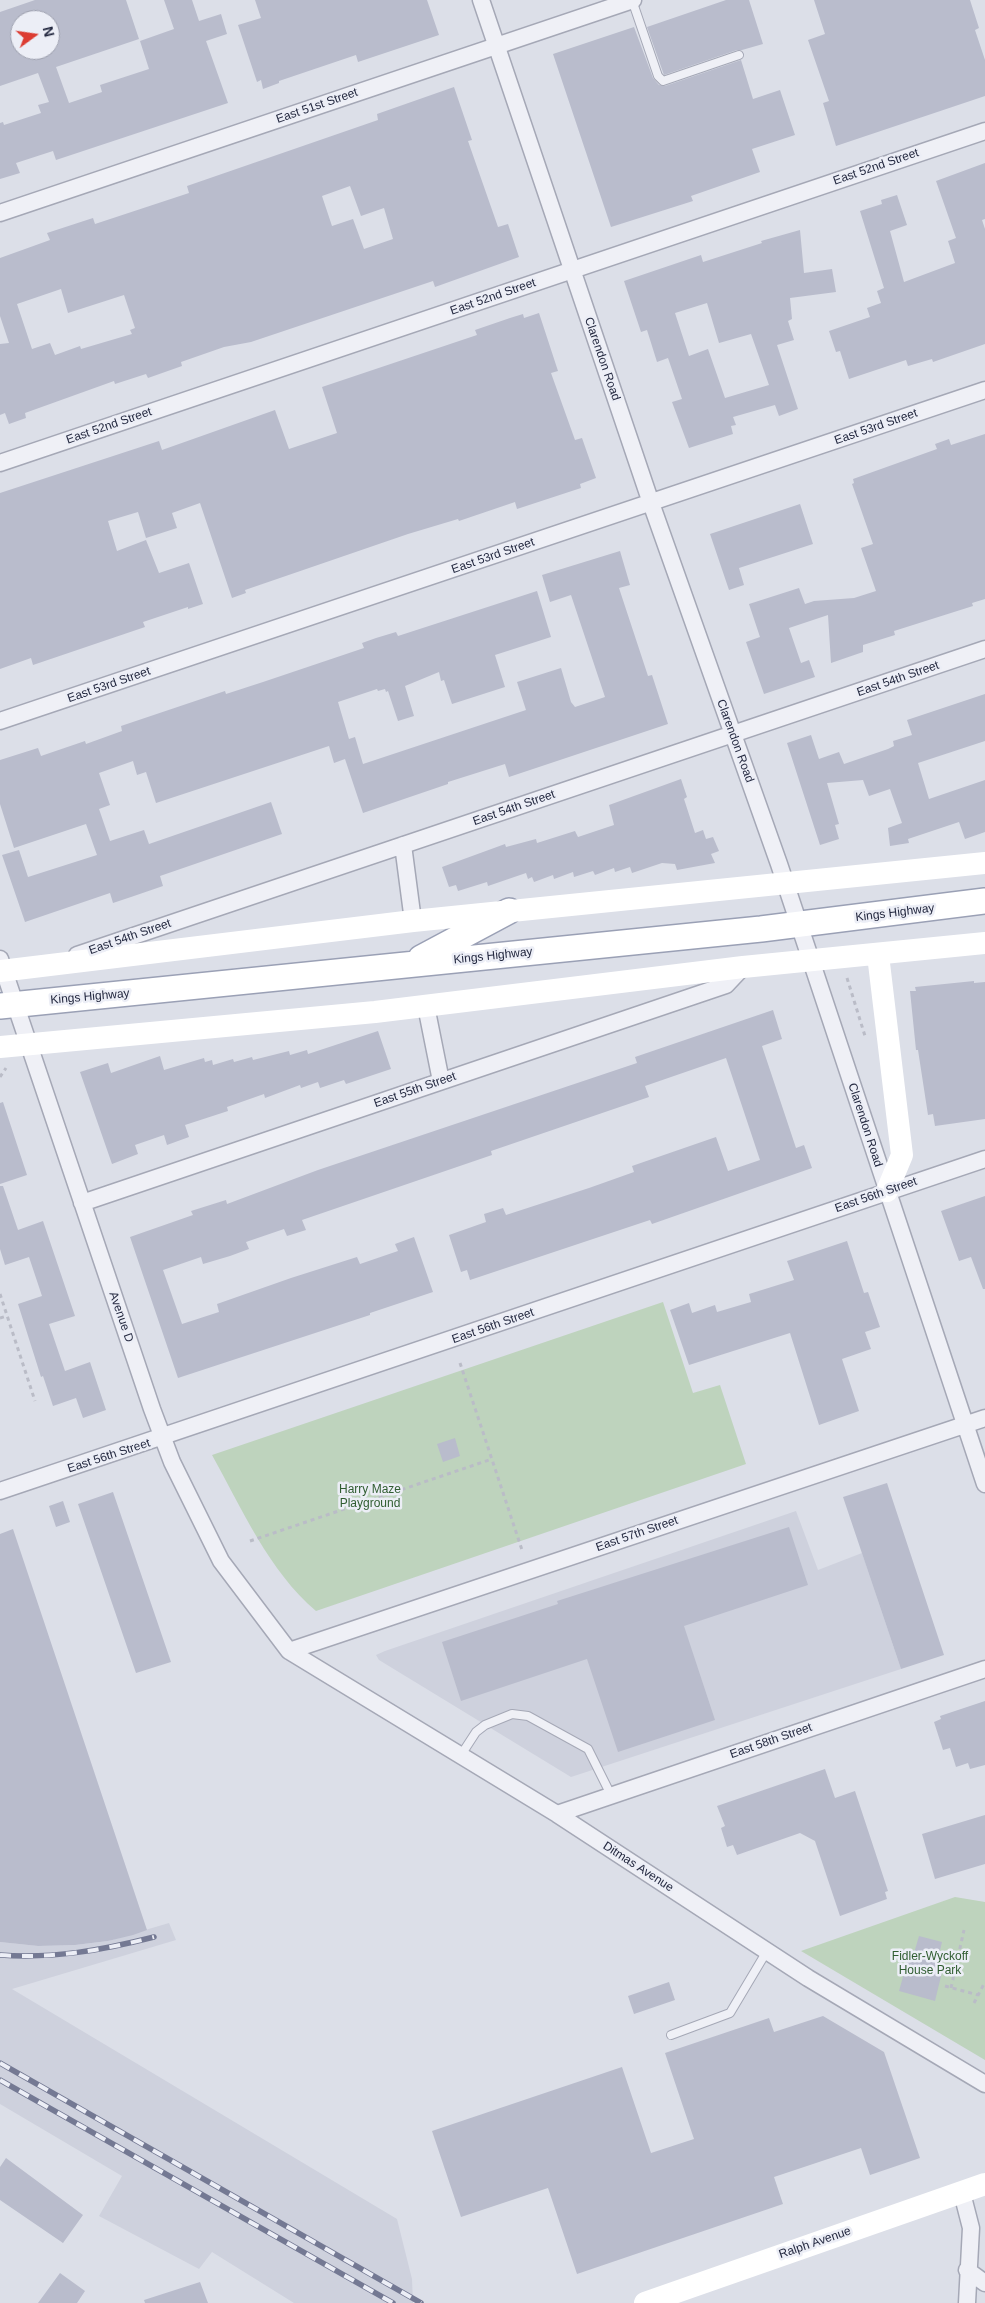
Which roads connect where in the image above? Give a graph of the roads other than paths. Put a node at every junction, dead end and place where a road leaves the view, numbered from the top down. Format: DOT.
graph roads {
  1 [pos="481,0"];
  2 [pos="632,0"];
  3 [pos="496,46"];
  4 [pos="740,55"];
  5 [pos="985,131"];
  6 [pos="0,213"];
  7 [pos="572,270"];
  8 [pos="985,390"];
  9 [pos="0,463"];
  10 [pos="651,503"];
  11 [pos="985,649"];
  12 [pos="0,721"];
  13 [pos="733,734"];
  14 [pos="403,845"];
  15 [pos="985,863"];
  16 [pos="785,883"];
  17 [pos="985,901"];
  18 [pos="510,911"];
  19 [pos="413,921"];
  20 [pos="799,924"];
  21 [pos="985,943"];
  22 [pos="878,955"];
  23 [pos="811,960"];
  24 [pos="409,965"];
  25 [pos="43,966"];
  26 [pos="1,967"];
  27 [pos="743,967"];
  28 [pos="8,1005"];
  29 [pos="426,1006"];
  30 [pos="29,1044"];
  31 [pos="4,1056"];
  32 [pos="441,1081"];
  33 [pos="985,1159"];
  34 [pos="887,1191"];
  35 [pos="82,1203"];
  36 [pos="985,1418"];
  37 [pos="965,1424"];
  38 [pos="163,1438"];
  39 [pos="985,1484"];
  40 [pos="0,1491"];
  41 [pos="289,1651"];
  42 [pos="985,1669"];
  43 [pos="461,1756"];
  44 [pos="612,1795"];
  45 [pos="557,1814"];
  46 [pos="767,1951"];
  47 [pos="671,2035"];
  48 [pos="985,2084"];
  49 [pos="985,2184"];
  50 [pos="962,2193"];
  51 [pos="967,2270"];
  52 [pos="985,2283"];
  53 [pos="645,2303"];
  54 [pos="967,2303"];
  1 -- 3 [label="street, Clarendon Road"];
  2 -- 3 [label="street, East 51st Street"];
  2 -- 4 [label="lane"];
  3 -- 6 [label="street, East 51st Street"];
  3 -- 7 [label="street, Clarendon Road"];
  5 -- 7 [label="street, East 52nd Street"];
  7 -- 9 [label="street, East 52nd Street"];
  7 -- 10 [label="street, Clarendon Road"];
  8 -- 10 [label="street, East 53rd Street"];
  10 -- 12 [label="street, East 53rd Street"];
  10 -- 13 [label="street, Clarendon Road"];
  11 -- 13 [label="street, East 54th Street"];
  13 -- 14 [label="street, East 54th Street"];
  13 -- 16 [label="street, Clarendon Road"];
  14 -- 19 [label="street"];
  14 -- 25 [label="street, East 54th Street"];
  15 -- 16 [label="street"];
  16 -- 18 [label="street"];
  16 -- 20 [label="street, Clarendon Road"];
  17 -- 20 [label="main road, Kings Highway"];
  18 -- 19 [label="street"];
  18 -- 24 [label="main road"];
  19 -- 25 [label="street"];
  20 -- 23 [label="street, Clarendon Road"];
  20 -- 24 [label="main road, Kings Highway"];
  21 -- 22 [label="street"];
  22 -- 23 [label="street"];
  22 -- 34 [label="street"];
  23 -- 27 [label="street"];
  23 -- 34 [label="street, Clarendon Road"];
  24 -- 28 [label="main road, Kings Highway"];
  25 -- 26 [label="street"];
  26 -- 28 [label="street, Avenue D"];
  27 -- 29 [label="street"];
  27 -- 32 [label="street, East 55th Street"];
  28 -- 30 [label="street, Avenue D"];
  29 -- 30 [label="street"];
  29 -- 32 [label="street"];
  30 -- 31 [label="street"];
  30 -- 35 [label="street, Avenue D"];
  32 -- 35 [label="street, East 55th Street"];
  33 -- 34 [label="street, East 56th Street"];
  34 -- 37 [label="street, Clarendon Road"];
  34 -- 38 [label="street, East 56th Street"];
  35 -- 38 [label="street, Avenue D"];
  36 -- 37 [label="street, East 57th Street"];
  37 -- 39 [label="street, Clarendon Road"];
  37 -- 41 [label="street, East 57th Street"];
  38 -- 40 [label="street, East 56th Street"];
  38 -- 41 [label="street, Avenue D"];
  41 -- 43 [label="street, Ditmas Avenue"];
  42 -- 44 [label="street, East 58th Street"];
  43 -- 44 [label="lane"];
  43 -- 45 [label="street, Ditmas Avenue"];
  44 -- 45 [label="street, East 58th Street"];
  45 -- 46 [label="street, Ditmas Avenue"];
  46 -- 47 [label="lane"];
  46 -- 48 [label="street, Ditmas Avenue"];
  49 -- 50 [label="street, Ralph Avenue"];
  50 -- 51 [label="street"];
  50 -- 53 [label="street, Ralph Avenue"];
  51 -- 52 [label="street"];
  51 -- 54 [label="street"];
}
